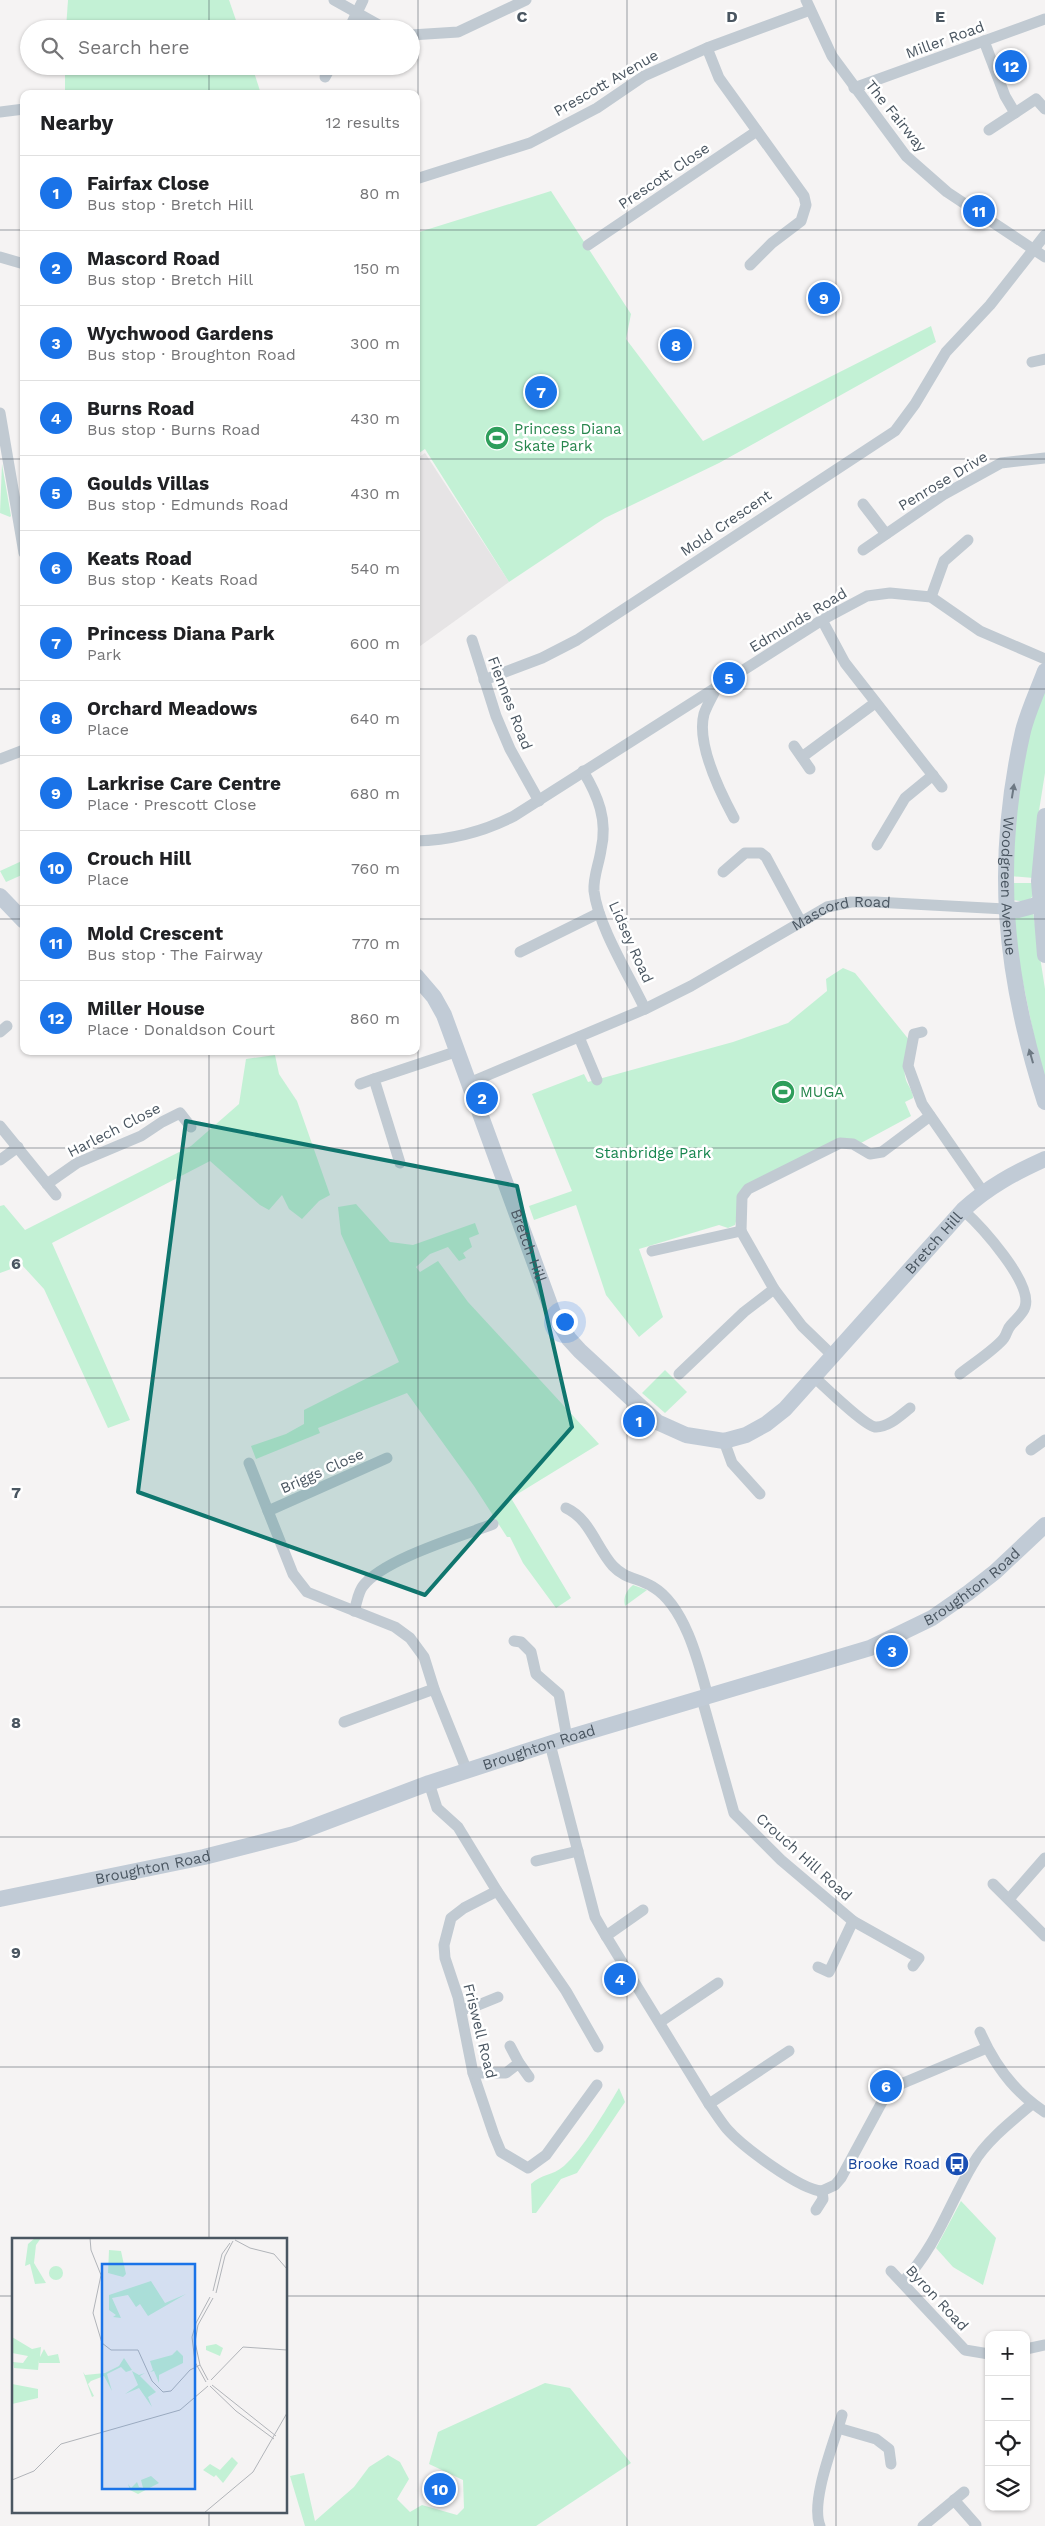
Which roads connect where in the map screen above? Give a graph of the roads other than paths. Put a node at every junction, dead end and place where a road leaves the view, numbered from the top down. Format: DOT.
graph roads {
  1 [pos="334,0"];
  2 [pos="364,0"];
  3 [pos="526,0"];
  4 [pos="808,5"];
  5 [pos="356,13"];
  6 [pos="1045,19"];
  7 [pos="353,20"];
  8 [pos="369,20"];
  9 [pos="420,35"];
  10 [pos="984,41"];
  11 [pos="707,48"];
  12 [pos="854,88"];
  13 [pos="1045,109"];
  14 [pos="20,110"];
  15 [pos="0,112"];
  16 [pos="1015,113"];
  17 [pos="989,130"];
  18 [pos="757,131"];
  19 [pos="420,178"];
  20 [pos="1045,235"];
  21 [pos="588,245"];
  22 [pos="1034,251"];
  23 [pos="0,257"];
  24 [pos="1045,257"];
  25 [pos="20,263"];
  26 [pos="750,265"];
  27 [pos="1045,359"];
  28 [pos="1032,362"];
  29 [pos="0,413"];
  30 [pos="1045,458"];
  31 [pos="863,504"];
  32 [pos="20,512"];
  33 [pos="886,534"];
  34 [pos="968,540"];
  35 [pos="863,550"];
  36 [pos="931,597"];
  37 [pos="822,620"];
  38 [pos="472,640"];
  39 [pos="1045,659"];
  40 [pos="1045,670"];
  41 [pos="484,680"];
  42 [pos="716,687"];
  43 [pos="875,703"];
  44 [pos="794,746"];
  45 [pos="20,752"];
  46 [pos="802,757"];
  47 [pos="0,759"];
  48 [pos="810,769"];
  49 [pos="583,771"];
  50 [pos="933,775"];
  51 [pos="942,787"];
  52 [pos="539,801"];
  53 [pos="1045,816"];
  54 [pos="734,818"];
  55 [pos="420,841"];
  56 [pos="1044,843"];
  57 [pos="878,845"];
  58 [pos="723,872"];
  59 [pos="0,896"];
  60 [pos="1040,904"];
  61 [pos="1005,909"];
  62 [pos="599,913"];
  63 [pos="20,917"];
  64 [pos="801,922"];
  65 [pos="520,952"];
  66 [pos="1045,955"];
  67 [pos="420,980"];
  68 [pos="646,1009"];
  69 [pos="914,1032"];
  70 [pos="579,1037"];
  71 [pos="458,1051"];
  72 [pos="374,1080"];
  73 [pos="597,1080"];
  74 [pos="469,1083"];
  75 [pos="360,1084"];
  76 [pos="1045,1102"];
  77 [pos="930,1116"];
  78 [pos="0,1126"];
  79 [pos="191,1127"];
  80 [pos="18,1147"];
  81 [pos="1045,1159"];
  82 [pos="0,1160"];
  83 [pos="400,1163"];
  84 [pos="47,1184"];
  85 [pos="983,1192"];
  86 [pos="56,1195"];
  87 [pos="963,1210"];
  88 [pos="740,1231"];
  89 [pos="652,1251"];
  90 [pos="774,1289"];
  91 [pos="832,1355"];
  92 [pos="679,1374"];
  93 [pos="960,1374"];
  94 [pos="814,1377"];
  95 [pos="910,1408"];
  96 [pos="1045,1440"];
  97 [pos="724,1441"];
  98 [pos="1031,1450"];
  99 [pos="387,1458"];
  100 [pos="249,1463"];
  101 [pos="760,1494"];
  102 [pos="566,1508"];
  103 [pos="268,1511"];
  104 [pos="493,1524"];
  105 [pos="1045,1525"];
  106 [pos="354,1611"];
  107 [pos="514,1641"];
  108 [pos="434,1688"];
  109 [pos="705,1698"];
  110 [pos="344,1722"];
  111 [pos="567,1738"];
  112 [pos="550,1744"];
  113 [pos="467,1771"];
  114 [pos="429,1783"];
  115 [pos="578,1851"];
  116 [pos="1045,1858"];
  117 [pos="536,1860"];
  118 [pos="993,1884"];
  119 [pos="497,1891"];
  120 [pos="0,1899"];
  121 [pos="1009,1899"];
  122 [pos="643,1910"];
  123 [pos="853,1921"];
  124 [pos="606,1936"];
  125 [pos="1045,1936"];
  126 [pos="913,1966"];
  127 [pos="818,1967"];
  128 [pos="718,1983"];
  129 [pos="498,1997"];
  130 [pos="460,2008"];
  131 [pos="660,2022"];
  132 [pos="980,2032"];
  133 [pos="510,2046"];
  134 [pos="598,2047"];
  135 [pos="987,2048"];
  136 [pos="789,2051"];
  137 [pos="519,2063"];
  138 [pos="473,2073"];
  139 [pos="528,2077"];
  140 [pos="597,2085"];
  141 [pos="709,2104"];
  142 [pos="1032,2104"];
  143 [pos="1045,2112"];
  144 [pos="822,2191"];
  145 [pos="816,2210"];
  146 [pos="891,2271"];
  147 [pos="903,2282"];
  148 [pos="1045,2345"];
  149 [pos="1030,2348"];
  150 [pos="985,2353"];
  151 [pos="842,2415"];
  152 [pos="838,2428"];
  153 [pos="891,2464"];
  154 [pos="964,2492"];
  155 [pos="954,2500"];
  156 [pos="976,2525"];
  157 [pos="820,2526"];
  158 [pos="923,2526"];
  1 -- 5 [label="street"];
  2 -- 5 [label="street"];
  3 -- 9 [label="street"];
  4 -- 11 [label="street, Prescott Avenue"];
  4 -- 12 [label="street, The Fairway"];
  5 -- 7 [label="street"];
  5 -- 8 [label="street"];
  6 -- 10 [label="street, Miller Road"];
  10 -- 12 [label="street, Miller Road"];
  10 -- 16 [label="street"];
  11 -- 18 [label="street"];
  11 -- 19 [label="street, Prescott Avenue"];
  12 -- 22 [label="street, The Fairway"];
  13 -- 16 [label="street"];
  14 -- 15 [label="street"];
  16 -- 17 [label="street"];
  18 -- 21 [label="street, Prescott Close"];
  18 -- 26 [label="street"];
  20 -- 22 [label="street, Mold Crescent"];
  22 -- 24 [label="street, The Fairway"];
  22 -- 41 [label="street, Mold Crescent"];
  23 -- 25 [label="street"];
  27 -- 28 [label="street"];
  29 -- 32 [label="street"];
  30 -- 33 [label="street, Penrose Drive"];
  31 -- 33 [label="street"];
  33 -- 35 [label="street, Penrose Drive"];
  34 -- 36 [label="street"];
  36 -- 37 [label="street, Edmunds Road"];
  36 -- 39 [label="street, Edmunds Road"];
  37 -- 42 [label="street, Edmunds Road"];
  37 -- 43 [label="street"];
  38 -- 41 [label="street, Fiennes Road"];
  61 -- 40 [label="street, Woodgreen Avenue, one-way"];
  41 -- 52 [label="street, Fiennes Road"];
  42 -- 49 [label="street, Edmunds Road"];
  42 -- 54 [label="street"];
  43 -- 46 [label="street"];
  43 -- 50 [label="street"];
  44 -- 46 [label="street"];
  45 -- 47 [label="street"];
  46 -- 48 [label="street"];
  49 -- 52 [label="street, Edmunds Road"];
  49 -- 62 [label="street, Lidsey Road"];
  50 -- 51 [label="street"];
  50 -- 57 [label="street"];
  52 -- 55 [label="street, Edmunds Road"];
  53 -- 56 [label="street, Woodgreen Avenue"];
  56 -- 60 [label="street, Woodgreen Avenue"];
  58 -- 64 [label="street"];
  59 -- 63 [label="street"];
  60 -- 61 [label="street, Mascord Road"];
  60 -- 66 [label="street, Woodgreen Avenue"];
  61 -- 64 [label="street, Mascord Road"];
  76 -- 61 [label="street, Woodgreen Avenue, one-way"];
  62 -- 65 [label="street"];
  62 -- 68 [label="street, Lidsey Road"];
  64 -- 68 [label="street, Mascord Road"];
  67 -- 71 [label="street, Bretch Hill"];
  68 -- 70 [label="street, Mascord Road"];
  69 -- 77 [label="street"];
  70 -- 73 [label="street"];
  70 -- 74 [label="street, Mascord Road"];
  71 -- 72 [label="street"];
  71 -- 74 [label="street, Bretch Hill"];
  72 -- 75 [label="street"];
  72 -- 83 [label="street"];
  74 -- 97 [label="street, Bretch Hill"];
  77 -- 85 [label="street"];
  77 -- 88 [label="street"];
  78 -- 80 [label="street"];
  79 -- 84 [label="street, Harlech Close"];
  80 -- 82 [label="street"];
  80 -- 84 [label="street"];
  81 -- 85 [label="street, Bretch Hill"];
  84 -- 86 [label="street"];
  85 -- 87 [label="street, Bretch Hill"];
  87 -- 91 [label="street, Bretch Hill"];
  87 -- 93 [label="street"];
  88 -- 89 [label="street"];
  88 -- 90 [label="street"];
  90 -- 91 [label="street"];
  90 -- 92 [label="street"];
  91 -- 94 [label="street, Bretch Hill"];
  94 -- 95 [label="street"];
  94 -- 97 [label="street, Bretch Hill"];
  96 -- 98 [label="street"];
  97 -- 101 [label="street"];
  99 -- 103 [label="street, Briggs Close"];
  100 -- 103 [label="street"];
  102 -- 109 [label="street, Crouch Hill Road"];
  103 -- 106 [label="street"];
  104 -- 106 [label="street"];
  105 -- 109 [label="street, Broughton Road"];
  106 -- 108 [label="street"];
  107 -- 111 [label="street"];
  108 -- 110 [label="street"];
  108 -- 113 [label="street"];
  109 -- 111 [label="street, Broughton Road"];
  109 -- 123 [label="street, Crouch Hill Road"];
  111 -- 112 [label="street, Broughton Road"];
  112 -- 113 [label="street, Broughton Road"];
  112 -- 115 [label="street"];
  113 -- 114 [label="street, Broughton Road"];
  114 -- 119 [label="street"];
  114 -- 120 [label="street, Broughton Road"];
  115 -- 117 [label="street"];
  115 -- 124 [label="street"];
  116 -- 121 [label="street"];
  118 -- 121 [label="street"];
  119 -- 130 [label="street, Friswell Road"];
  119 -- 134 [label="street"];
  121 -- 125 [label="street"];
  122 -- 124 [label="street"];
  123 -- 126 [label="street, Crouch Hill Road"];
  123 -- 127 [label="street, Crouch Hill Road"];
  124 -- 131 [label="street"];
  128 -- 131 [label="street"];
  129 -- 130 [label="street"];
  130 -- 138 [label="street, Friswell Road"];
  131 -- 141 [label="street"];
  132 -- 135 [label="street"];
  133 -- 137 [label="street"];
  135 -- 142 [label="street"];
  135 -- 144 [label="street"];
  136 -- 141 [label="street"];
  137 -- 138 [label="street"];
  137 -- 139 [label="street"];
  138 -- 140 [label="street, Friswell Road"];
  141 -- 144 [label="street"];
  142 -- 143 [label="street"];
  142 -- 147 [label="street"];
  144 -- 145 [label="street"];
  146 -- 147 [label="street, Byron Road"];
  147 -- 150 [label="street, Byron Road"];
  148 -- 149 [label="street"];
  151 -- 152 [label="street"];
  152 -- 153 [label="street"];
  152 -- 157 [label="street"];
  154 -- 155 [label="street"];
  155 -- 156 [label="street"];
  155 -- 158 [label="street"];
}
